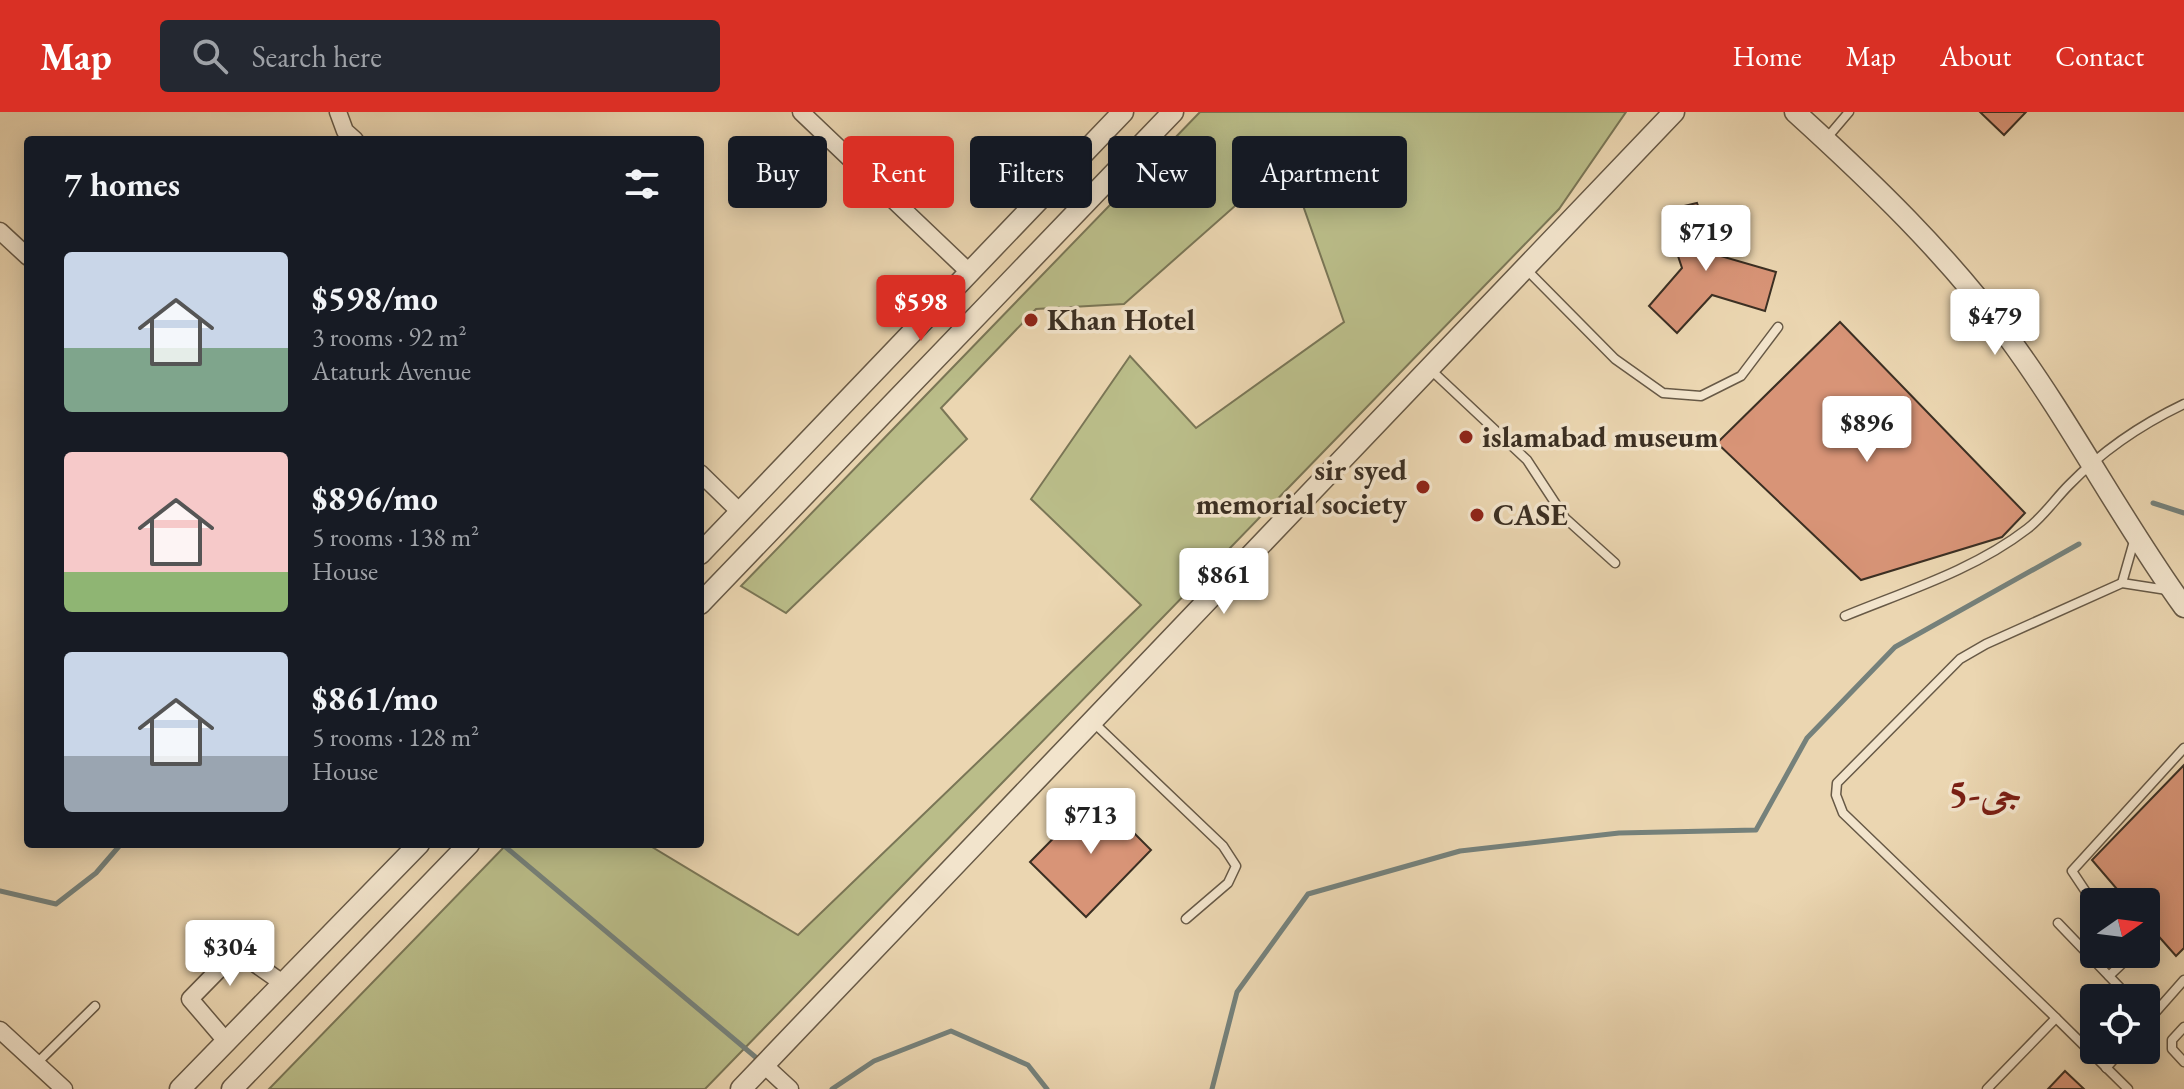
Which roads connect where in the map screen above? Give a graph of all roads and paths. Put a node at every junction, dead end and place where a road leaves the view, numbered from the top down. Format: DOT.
graph roads {
  1 [pos="338,112"];
  2 [pos="801,112"];
  3 [pos="1123,112"];
  4 [pos="1173,112"];
  5 [pos="1674,112"];
  6 [pos="1795,112"];
  7 [pos="1849,112"];
  8 [pos="351,136"];
  9 [pos="1825,140"];
  10 [pos="0,231"];
  11 [pos="24,253"];
  12 [pos="1525,269"];
  13 [pos="968,271"];
  14 [pos="1778,327"];
  15 [pos="1431,370"];
  16 [pos="2184,404"];
  17 [pos="2092,463"];
  18 [pos="704,477"];
  19 [pos="740,512"];
  20 [pos="2135,538"];
  21 [pos="704,550"];
  22 [pos="1615,563"];
  23 [pos="2122,583"];
  24 [pos="704,591"];
  25 [pos="2178,599"];
  26 [pos="1845,616"];
  27 [pos="1092,721"];
  28 [pos="2184,748"];
  29 [pos="415,848"];
  30 [pos="465,848"];
  31 [pos="2083,888"];
  32 [pos="1186,919"];
  33 [pos="2058,923"];
  34 [pos="2117,968"];
  35 [pos="2109,976"];
  36 [pos="2184,980"];
  37 [pos="284,984"];
  38 [pos="2117,984"];
  39 [pos="95,1006"];
  40 [pos="2160,1007"];
  41 [pos="2056,1018"];
  42 [pos="2184,1027"];
  43 [pos="0,1030"];
  44 [pos="226,1041"];
  45 [pos="2080,1042"];
  46 [pos="2184,1062"];
  47 [pos="37,1063"];
  48 [pos="2102,1064"];
  49 [pos="2110,1064"];
  50 [pos="764,1065"];
  51 [pos="2106,1068"];
  52 [pos="64,1089"];
  53 [pos="180,1089"];
  54 [pos="232,1089"];
  55 [pos="741,1089"];
  56 [pos="790,1089"];
  57 [pos="1987,1089"];
  58 [pos="2128,1089"];
  1 -- 8 [label="street"];
  2 -- 13 [label="street"];
  3 -- 13 [label="street"];
  4 -- 24 [label="street"];
  5 -- 12 [label="street"];
  6 -- 9 [label="street"];
  7 -- 9 [label="lane"];
  9 -- 17 [label="street"];
  10 -- 11 [label="street"];
  12 -- 14 [label="lane"];
  12 -- 15 [label="street"];
  13 -- 19 [label="street"];
  15 -- 22 [label="lane"];
  15 -- 27 [label="street"];
  16 -- 17 [label="lane"];
  17 -- 20 [label="street"];
  17 -- 26 [label="lane"];
  18 -- 19 [label="street"];
  19 -- 21 [label="street"];
  20 -- 23 [label="lane"];
  20 -- 25 [label="street"];
  23 -- 25 [label="lane"];
  23 -- 41 [label="lane"];
  27 -- 32 [label="lane"];
  27 -- 50 [label="street"];
  28 -- 31 [label="lane"];
  29 -- 37 [label="street"];
  30 -- 54 [label="street"];
  33 -- 35 [label="lane"];
  34 -- 35 [label="lane"];
  35 -- 38 [label="lane"];
  36 -- 40 [label="lane"];
  37 -- 44 [label="street"];
  37 -- 44 [label="street"];
  39 -- 47 [label="lane"];
  41 -- 45 [label="lane"];
  41 -- 57 [label="lane"];
  42 -- 46 [label="lane"];
  43 -- 47 [label="street"];
  44 -- 53 [label="street"];
  47 -- 52 [label="street"];
  48 -- 51 [label="lane"];
  49 -- 51 [label="lane"];
  50 -- 55 [label="street"];
  50 -- 56 [label="street"];
  51 -- 58 [label="lane"];
}
